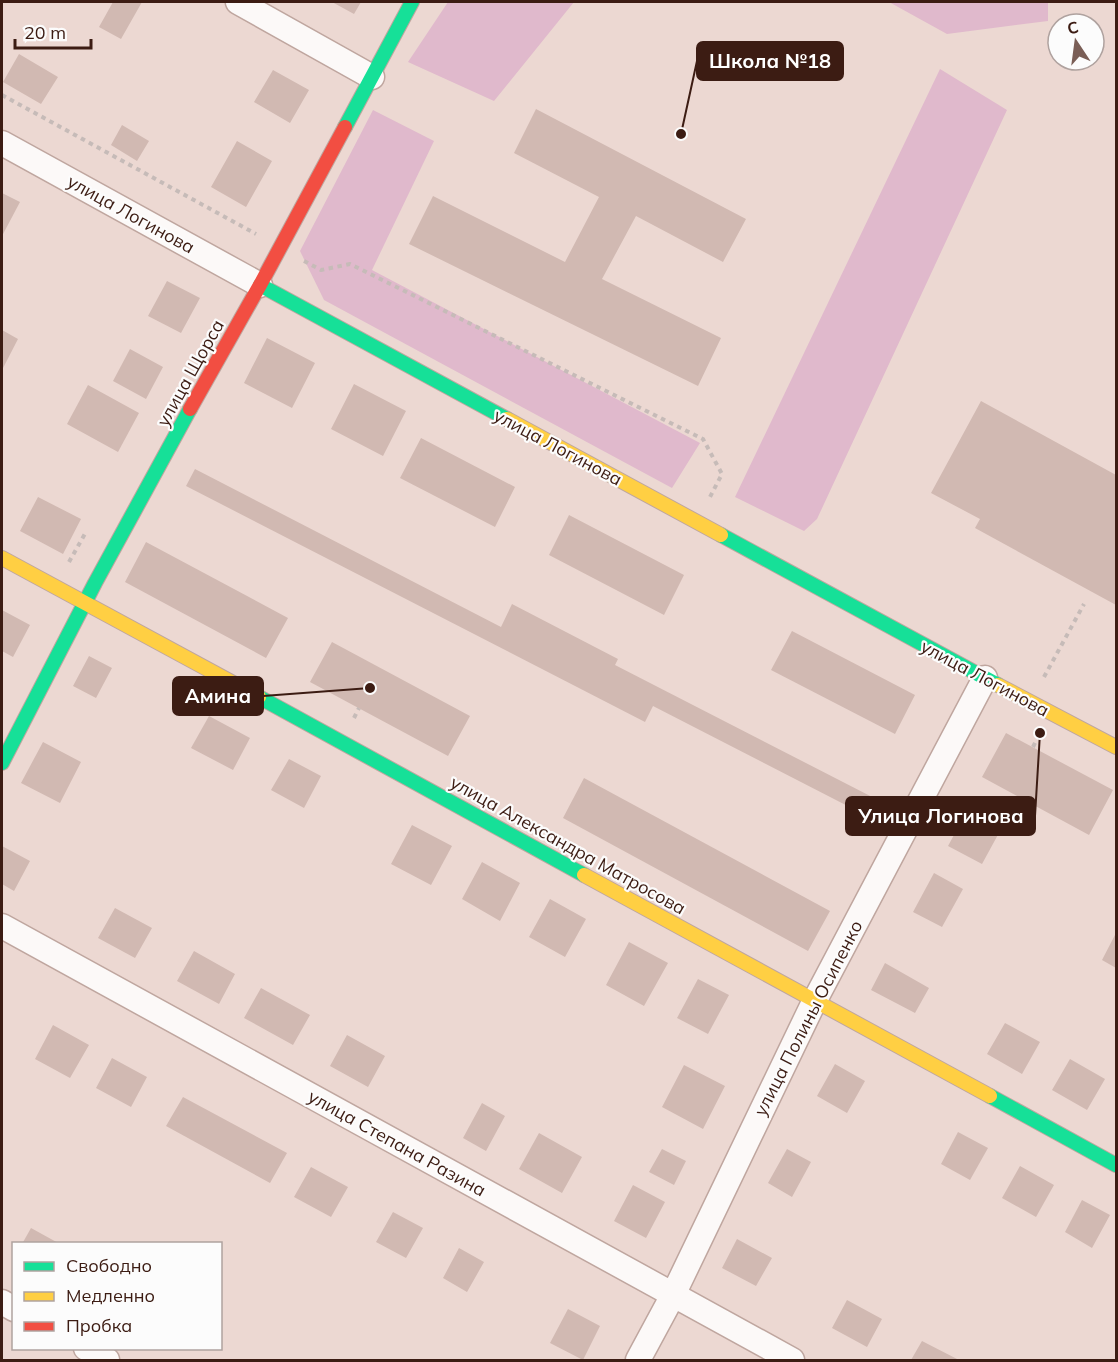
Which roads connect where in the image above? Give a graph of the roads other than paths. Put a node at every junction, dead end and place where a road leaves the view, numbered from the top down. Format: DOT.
graph roads {
  1 [pos="238,2"];
  2 [pos="412,2"];
  3 [pos="372,77"];
  4 [pos="2,142"];
  5 [pos="260,285"];
  6 [pos="2,558"];
  7 [pos="85,602"];
  8 [pos="985,678"];
  9 [pos="1116,747"];
  10 [pos="2,763"];
  11 [pos="2,926"];
  12 [pos="815,1000"];
  13 [pos="1116,1165"];
  14 [pos="673,1295"];
  15 [pos="90,1350"];
  16 [pos="107,1360"];
  17 [pos="638,1360"];
  18 [pos="792,1360"];
  1 -- 3 [label="street"];
  2 -- 3 [label="street, улица Щорса"];
  3 -- 5 [label="street, улица Щорса"];
  4 -- 5 [label="street, улица Логинова"];
  5 -- 7 [label="street, улица Щорса"];
  5 -- 8 [label="street, улица Логинова"];
  6 -- 7 [label="street, улица Александра Матросова"];
  7 -- 10 [label="street, улица Щорса"];
  7 -- 12 [label="street, улица Александра Матросова"];
  8 -- 9 [label="street, улица Логинова"];
  8 -- 12 [label="street, улица Полины Осипенко"];
  11 -- 14 [label="street, улица Степана Разина"];
  12 -- 13 [label="street, улица Александра Матросова"];
  12 -- 14 [label="street, улица Полины Осипенко"];
  14 -- 17 [label="street, улица Полины Осипенко"];
  14 -- 18 [label="street, улица Степана Разина"];
  15 -- 16 [label="street"];
}
